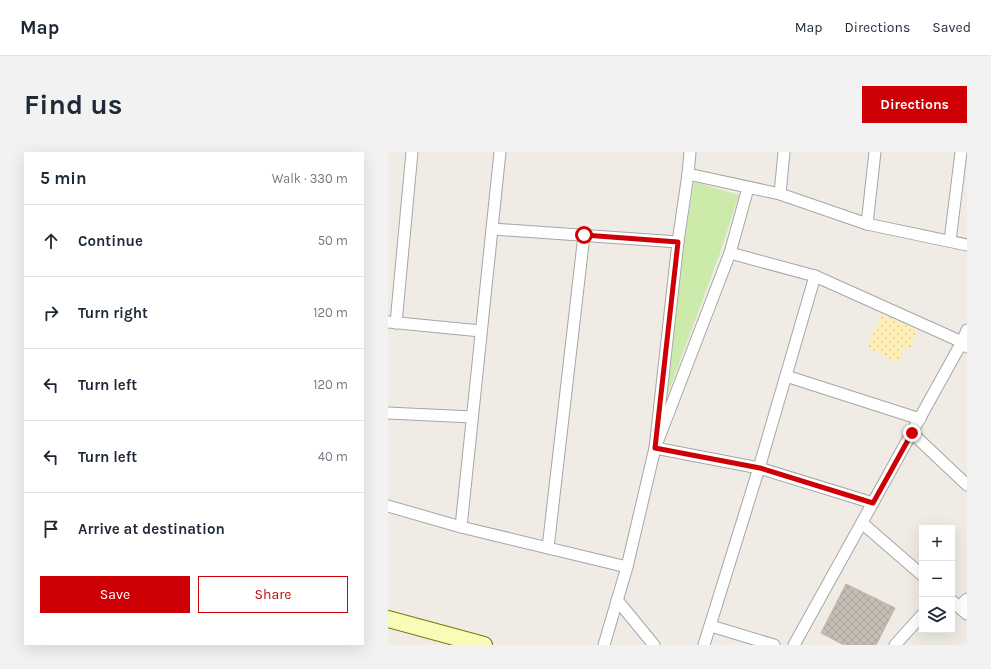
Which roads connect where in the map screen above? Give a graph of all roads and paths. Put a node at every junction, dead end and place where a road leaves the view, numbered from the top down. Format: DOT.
graph roads {
  1 [pos="412,152"];
  2 [pos="500,152"];
  3 [pos="690,152"];
  4 [pos="784,152"];
  5 [pos="875,152"];
  6 [pos="961,152"];
  7 [pos="688,174"];
  8 [pos="748,188"];
  9 [pos="780,194"];
  10 [pos="867,224"];
  11 [pos="493,229"];
  12 [pos="584,235"];
  13 [pos="950,241"];
  14 [pos="678,242"];
  15 [pos="967,245"];
  16 [pos="730,253"];
  17 [pos="815,276"];
  18 [pos="392,322"];
  19 [pos="967,330"];
  20 [pos="481,331"];
  21 [pos="964,345"];
  22 [pos="786,376"];
  23 [pos="388,413"];
  24 [pos="472,417"];
  25 [pos="920,419"];
  26 [pos="912,433"];
  27 [pos="655,448"];
  28 [pos="760,468"];
  29 [pos="967,485"];
  30 [pos="873,503"];
  31 [pos="388,506"];
  32 [pos="862,523"];
  33 [pos="461,527"];
  34 [pos="548,548"];
  35 [pos="627,567"];
  36 [pos="919,572"];
  37 [pos="967,599"];
  38 [pos="617,600"];
  39 [pos="959,608"];
  40 [pos="919,618"];
  41 [pos="388,619"];
  42 [pos="711,626"];
  43 [pos="484,645"];
  44 [pos="604,645"];
  45 [pos="654,645"];
  46 [pos="704,645"];
  47 [pos="774,645"];
  48 [pos="794,645"];
  49 [pos="895,645"];
  1 -- 18 [label="street"];
  2 -- 11 [label="street"];
  3 -- 7 [label="street"];
  4 -- 9 [label="street"];
  5 -- 10 [label="street"];
  6 -- 13 [label="street"];
  7 -- 8 [label="street"];
  7 -- 14 [label="street"];
  8 -- 9 [label="street"];
  8 -- 16 [label="street"];
  9 -- 10 [label="street"];
  10 -- 13 [label="street"];
  11 -- 12 [label="street"];
  11 -- 20 [label="street"];
  12 -- 14 [label="street"];
  12 -- 34 [label="street"];
  13 -- 15 [label="street"];
  14 -- 27 [label="street"];
  16 -- 17 [label="street"];
  16 -- 27 [label="street"];
  17 -- 21 [label="street"];
  17 -- 22 [label="street"];
  18 -- 20 [label="street"];
  19 -- 21 [label="street"];
  20 -- 24 [label="street"];
  21 -- 25 [label="street"];
  22 -- 25 [label="street"];
  22 -- 28 [label="street"];
  23 -- 24 [label="street"];
  24 -- 33 [label="street"];
  25 -- 26 [label="street"];
  26 -- 29 [label="street"];
  26 -- 30 [label="street"];
  27 -- 28 [label="street"];
  27 -- 35 [label="street"];
  28 -- 30 [label="street"];
  28 -- 42 [label="street"];
  30 -- 32 [label="street"];
  31 -- 33 [label="street"];
  32 -- 36 [label="street"];
  32 -- 48 [label="street"];
  33 -- 34 [label="street"];
  34 -- 35 [label="street"];
  35 -- 38 [label="street"];
  37 -- 39 [label="street"];
  38 -- 44 [label="street"];
  38 -- 45 [label="street"];
  40 -- 49 [label="street"];
  41 -- 43 [label="street"];
  42 -- 46 [label="street"];
  42 -- 47 [label="street"];
}
